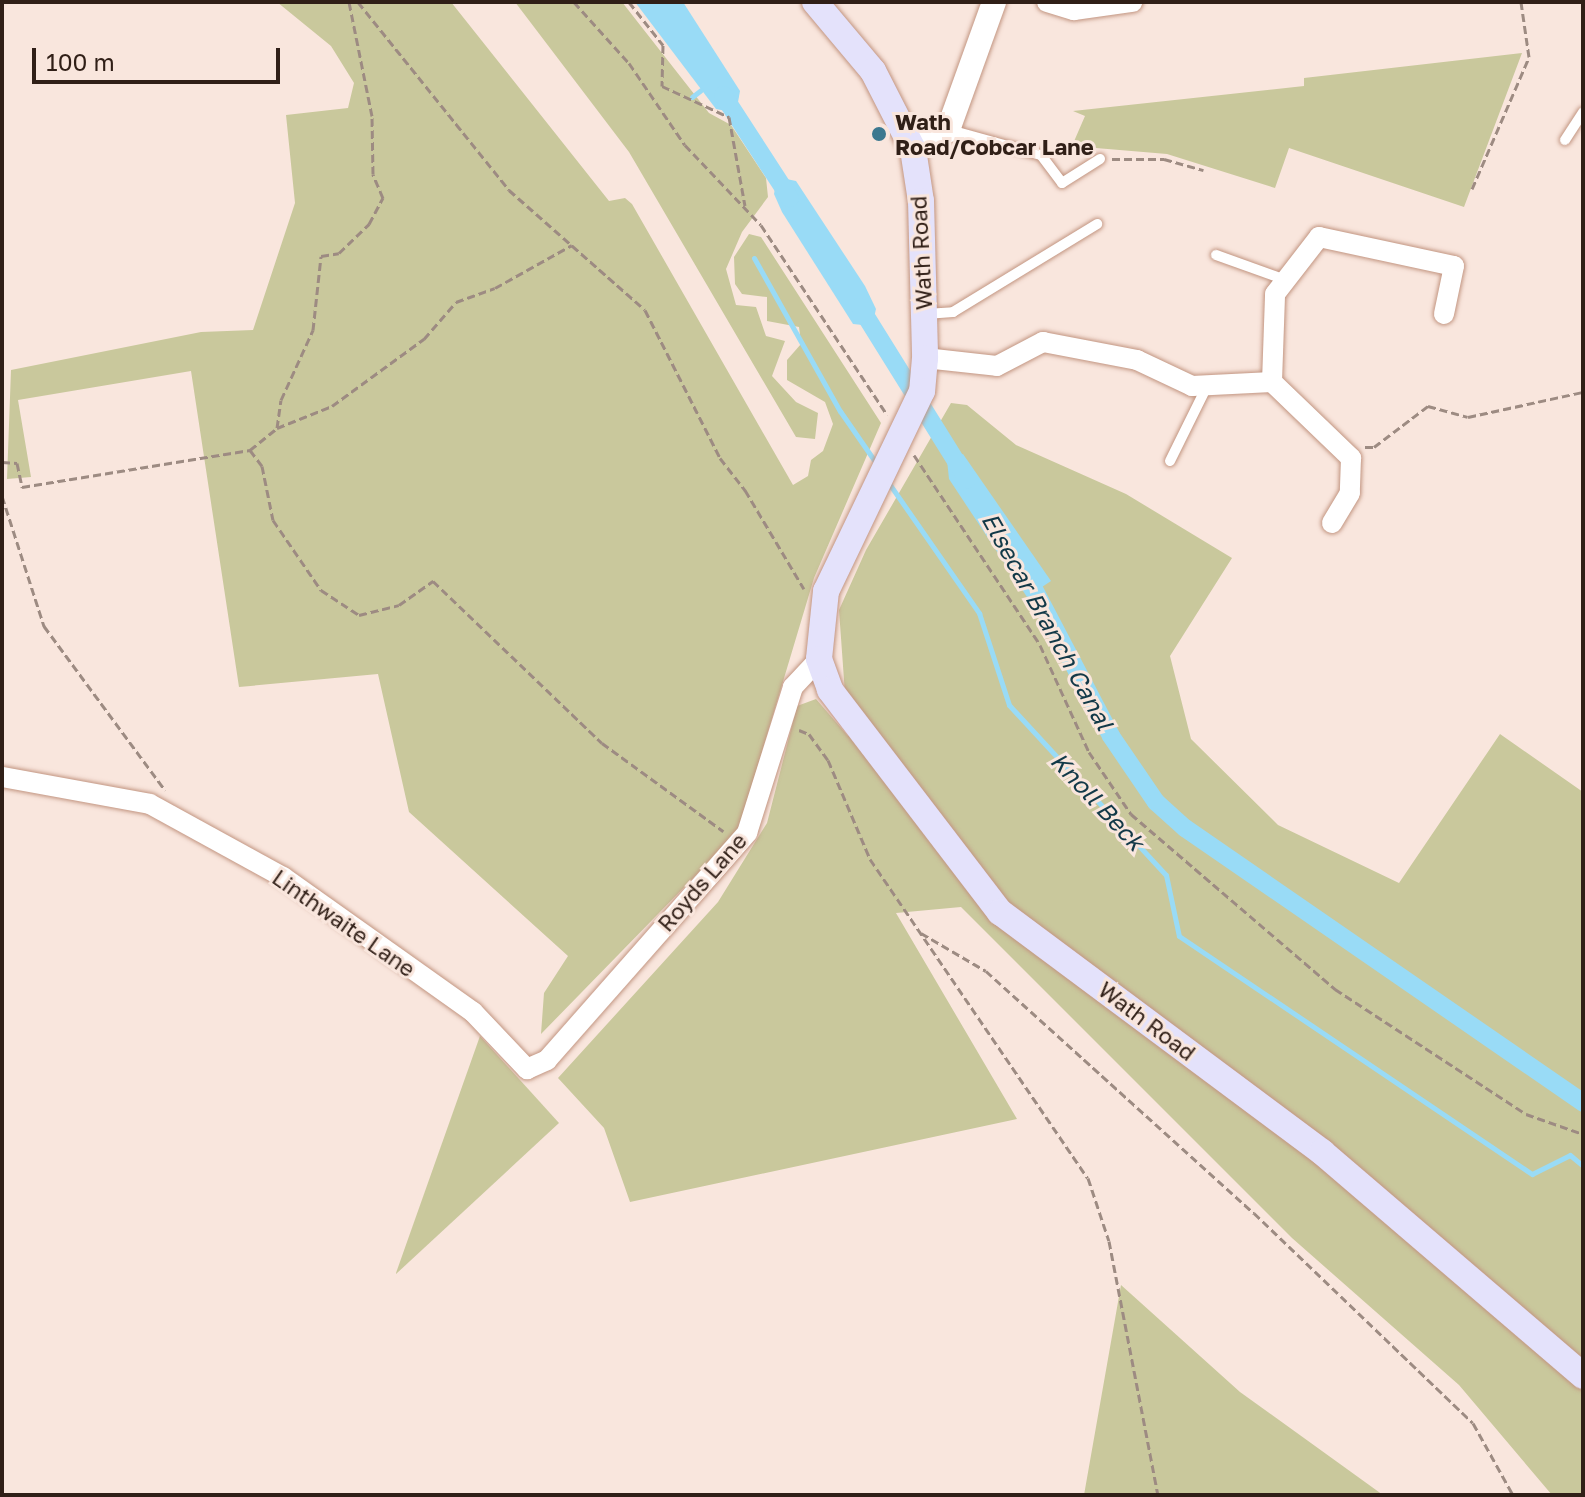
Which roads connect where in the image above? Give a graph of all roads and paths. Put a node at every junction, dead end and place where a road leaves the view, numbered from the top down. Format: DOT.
graph roads {
  1 [pos="349,2"];
  2 [pos="358,2"];
  3 [pos="574,2"];
  4 [pos="629,2"];
  5 [pos="815,2"];
  6 [pos="994,2"];
  7 [pos="1047,2"];
  8 [pos="1132,2"];
  9 [pos="1521,2"];
  10 [pos="662,86"];
  11 [pos="651,94"];
  12 [pos="1583,112"];
  13 [pos="948,130"];
  14 [pos="1565,140"];
  15 [pos="913,149"];
  16 [pos="1100,159"];
  17 [pos="1203,170"];
  18 [pos="1472,189"];
  19 [pos="746,210"];
  20 [pos="1097,224"];
  21 [pos="572,245"];
  22 [pos="1216,255"];
  23 [pos="1286,280"];
  24 [pos="924,314"];
  25 [pos="1444,314"];
  26 [pos="925,358"];
  27 [pos="1272,382"];
  28 [pos="1207,386"];
  29 [pos="1583,392"];
  30 [pos="277,428"];
  31 [pos="900,437"];
  32 [pos="1360,446"];
  33 [pos="250,450"];
  34 [pos="1170,461"];
  35 [pos="2,462"];
  36 [pos="2,496"];
  37 [pos="1332,523"];
  38 [pos="822,621"];
  39 [pos="819,659"];
  40 [pos="781,722"];
  41 [pos="2,777"];
  42 [pos="169,795"];
  43 [pos="736,845"];
  44 [pos="917,932"];
  45 [pos="527,1069"];
  46 [pos="1583,1134"];
  47 [pos="1583,1376"];
  48 [pos="1158,1495"];
  49 [pos="1513,1495"];
  1 -- 30 [label="path"];
  2 -- 21 [label="path"];
  3 -- 11 [label="path"];
  4 -- 10 [label="path"];
  5 -- 15 [label="main road, Wath Road"];
  6 -- 13 [label="street"];
  7 -- 8 [label="street"];
  9 -- 18 [label="path"];
  10 -- 11 [label="path"];
  10 -- 19 [label="path"];
  11 -- 19 [label="path"];
  12 -- 14 [label="lane"];
  13 -- 15 [label="street"];
  13 -- 16 [label="lane"];
  15 -- 24 [label="main road, Wath Road"];
  16 -- 17 [label="path"];
  19 -- 31 [label="path"];
  20 -- 24 [label="lane"];
  21 -- 30 [label="path"];
  21 -- 38 [label="path"];
  22 -- 23 [label="lane"];
  23 -- 25 [label="street"];
  23 -- 27 [label="street"];
  24 -- 26 [label="main road, Wath Road"];
  26 -- 28 [label="street"];
  26 -- 31 [label="main road, Wath Road"];
  27 -- 28 [label="street"];
  27 -- 37 [label="street"];
  28 -- 34 [label="lane"];
  29 -- 32 [label="path"];
  30 -- 33 [label="path"];
  31 -- 38 [label="main road, Wath Road"];
  31 -- 46 [label="path"];
  33 -- 35 [label="path"];
  33 -- 43 [label="path"];
  36 -- 42 [label="path"];
  38 -- 39 [label="main road, Wath Road"];
  39 -- 40 [label="street, Royds Lane"];
  39 -- 47 [label="main road, Wath Road"];
  40 -- 43 [label="street, Royds Lane"];
  40 -- 44 [label="path"];
  41 -- 45 [label="street, Linthwaite Lane"];
  43 -- 45 [label="street, Royds Lane"];
  44 -- 48 [label="path"];
  44 -- 49 [label="path"];
}
